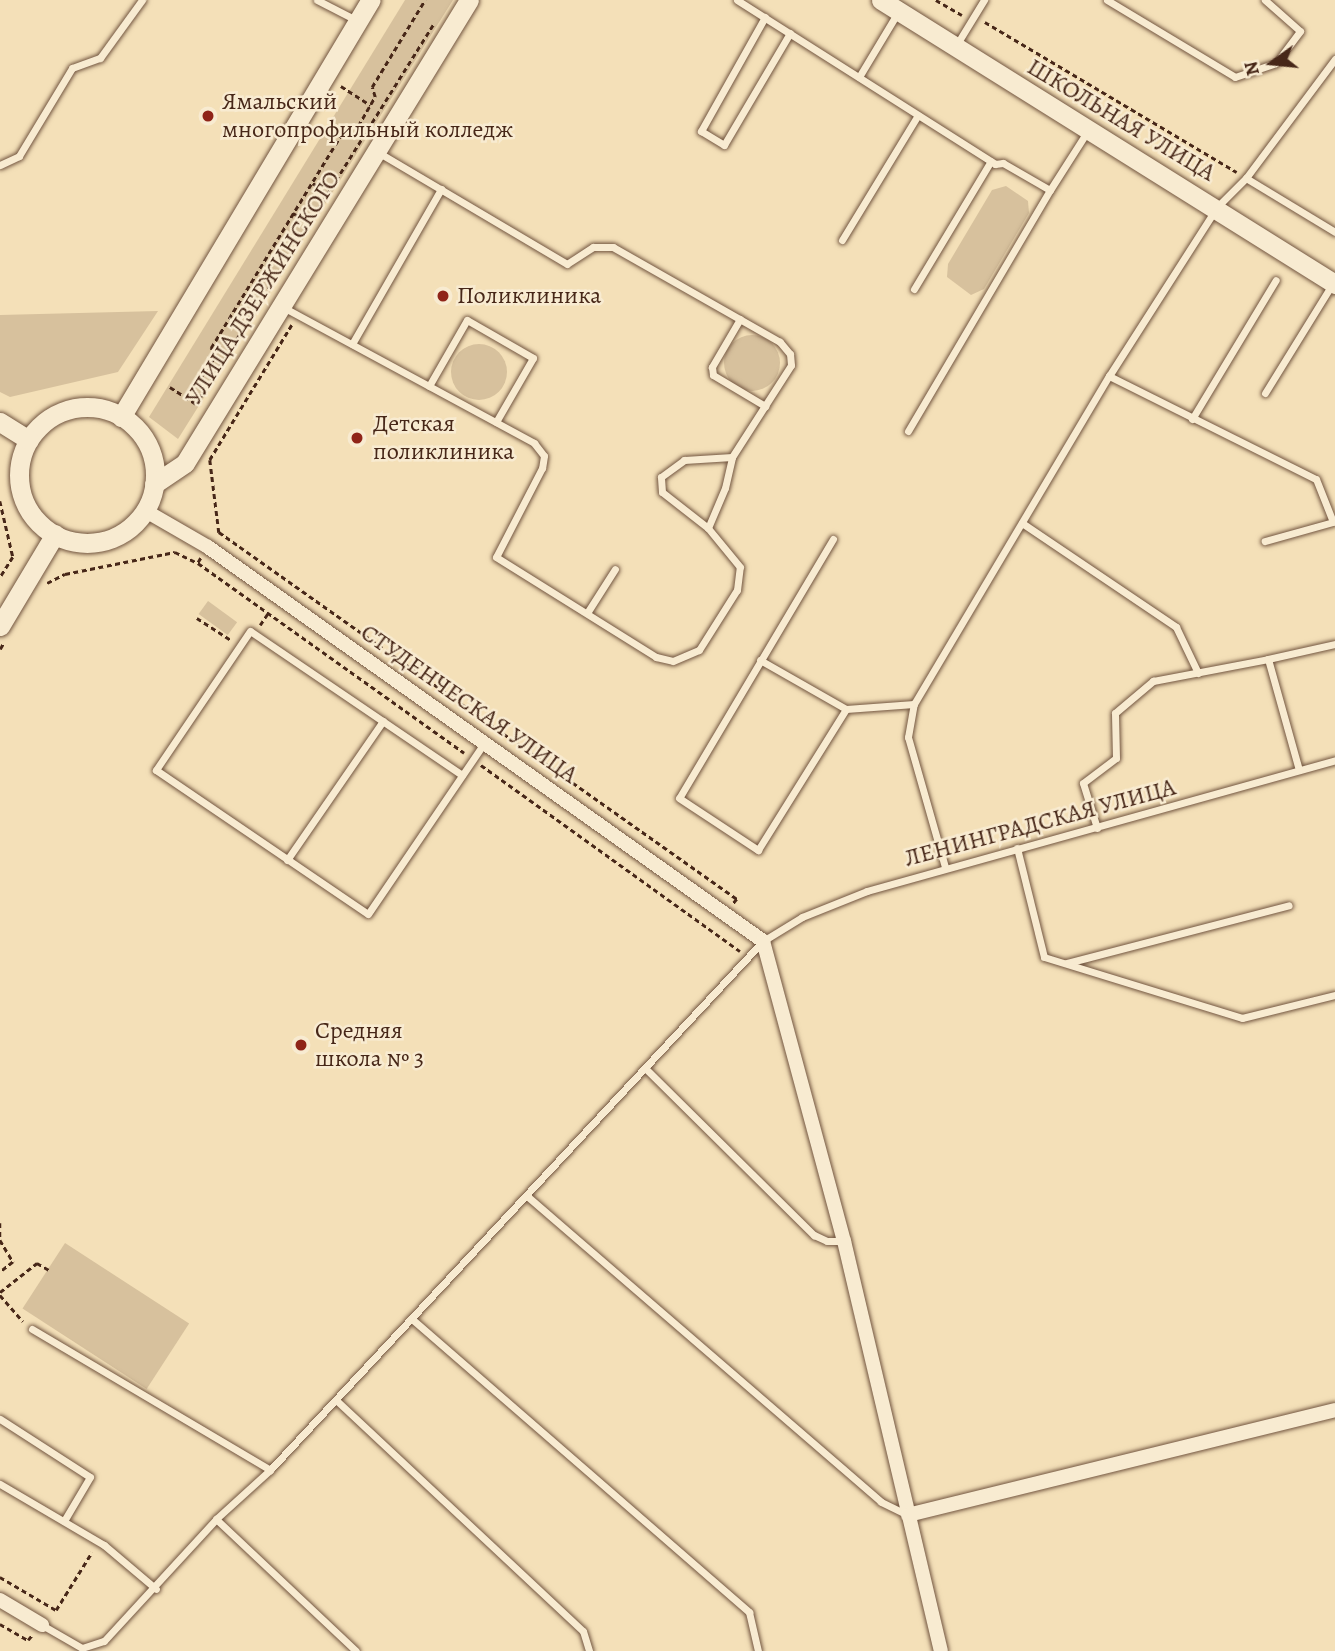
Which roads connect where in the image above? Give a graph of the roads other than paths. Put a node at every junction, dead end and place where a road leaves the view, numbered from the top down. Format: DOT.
graph roads {
  1 [pos="142,0"];
  2 [pos="317,0"];
  3 [pos="371,0"];
  4 [pos="469,0"];
  5 [pos="737,0"];
  6 [pos="881,0"];
  7 [pos="984,0"];
  8 [pos="1107,0"];
  9 [pos="1265,0"];
  10 [pos="898,11"];
  11 [pos="765,17"];
  12 [pos="358,21"];
  13 [pos="790,33"];
  14 [pos="955,48"];
  15 [pos="1335,59"];
  16 [pos="859,77"];
  17 [pos="918,115"];
  18 [pos="1089,128"];
  19 [pos="376,151"];
  20 [pos="991,161"];
  21 [pos="0,165"];
  22 [pos="1246,178"];
  23 [pos="441,189"];
  24 [pos="1050,190"];
  25 [pos="1217,207"];
  26 [pos="1335,232"];
  27 [pos="842,240"];
  28 [pos="1276,280"];
  29 [pos="1334,283"];
  30 [pos="914,289"];
  31 [pos="289,310"];
  32 [pos="740,319"];
  33 [pos="352,344"];
  34 [pos="1109,376"];
  35 [pos="429,386"];
  36 [pos="1265,393"];
  37 [pos="765,406"];
  38 [pos="121,417"];
  39 [pos="1192,419"];
  40 [pos="0,422"];
  41 [pos="496,422"];
  42 [pos="908,431"];
  43 [pos="29,440"];
  44 [pos="732,457"];
  45 [pos="154,484"];
  46 [pos="144,510"];
  47 [pos="1022,523"];
  48 [pos="708,528"];
  49 [pos="55,534"];
  50 [pos="833,539"];
  51 [pos="1265,541"];
  52 [pos="615,569"];
  53 [pos="587,613"];
  54 [pos="3,633"];
  55 [pos="1335,645"];
  56 [pos="1268,659"];
  57 [pos="760,660"];
  58 [pos="1198,673"];
  59 [pos="914,704"];
  60 [pos="846,709"];
  61 [pos="383,721"];
  62 [pos="483,745"];
  63 [pos="1335,761"];
  64 [pos="1298,770"];
  65 [pos="462,775"];
  66 [pos="1097,828"];
  67 [pos="1017,848"];
  68 [pos="287,860"];
  69 [pos="945,867"];
  70 [pos="1289,905"];
  71 [pos="763,942"];
  72 [pos="1066,964"];
  73 [pos="1335,995"];
  74 [pos="645,1068"];
  75 [pos="527,1196"];
  76 [pos="844,1241"];
  77 [pos="412,1319"];
  78 [pos="32,1329"];
  79 [pos="336,1400"];
  80 [pos="1335,1410"];
  81 [pos="0,1419"];
  82 [pos="270,1470"];
  83 [pos="0,1484"];
  84 [pos="908,1515"];
  85 [pos="216,1519"];
  86 [pos="64,1521"];
  87 [pos="156,1588"];
  88 [pos="0,1600"];
  89 [pos="42,1625"];
  90 [pos="356,1651"];
  91 [pos="589,1651"];
  92 [pos="758,1651"];
  93 [pos="942,1651"];
  1 -- 21 [label="lane"];
  2 -- 12 [label="lane"];
  3 -- 12 [label="street"];
  4 -- 19 [label="street, УЛИЦА ДЗЕРЖИНСКОГО"];
  5 -- 11 [label="lane"];
  6 -- 10 [label="street, ШКОЛЬНАЯ УЛИЦА"];
  7 -- 14 [label="lane"];
  8 -- 9 [label="lane"];
  10 -- 14 [label="street, ШКОЛЬНАЯ УЛИЦА"];
  10 -- 16 [label="lane"];
  11 -- 13 [label="lane"];
  11 -- 13 [label="lane"];
  12 -- 38 [label="street"];
  13 -- 16 [label="lane"];
  14 -- 18 [label="street, ШКОЛЬНАЯ УЛИЦА"];
  15 -- 22 [label="lane"];
  16 -- 17 [label="lane"];
  17 -- 20 [label="lane"];
  17 -- 27 [label="lane"];
  18 -- 24 [label="lane"];
  18 -- 25 [label="street, ШКОЛЬНАЯ УЛИЦА"];
  19 -- 23 [label="lane"];
  19 -- 31 [label="street, УЛИЦА ДЗЕРЖИНСКОГО"];
  20 -- 24 [label="lane"];
  20 -- 30 [label="lane"];
  22 -- 25 [label="lane"];
  22 -- 26 [label="lane"];
  23 -- 32 [label="lane"];
  23 -- 33 [label="lane"];
  24 -- 42 [label="lane"];
  25 -- 29 [label="street, ШКОЛЬНАЯ УЛИЦА"];
  25 -- 34 [label="lane"];
  28 -- 39 [label="lane"];
  29 -- 36 [label="lane"];
  31 -- 33 [label="lane"];
  31 -- 45 [label="street, УЛИЦА ДЗЕРЖИНСКОГО"];
  32 -- 37 [label="lane"];
  32 -- 37 [label="lane"];
  33 -- 35 [label="lane"];
  34 -- 39 [label="lane"];
  34 -- 47 [label="lane"];
  35 -- 41 [label="lane"];
  35 -- 41 [label="lane"];
  37 -- 44 [label="lane"];
  38 -- 43 [label="street"];
  38 -- 45 [label="street"];
  39 -- 51 [label="lane"];
  40 -- 43 [label="street"];
  41 -- 53 [label="lane"];
  43 -- 49 [label="street"];
  44 -- 48 [label="lane"];
  44 -- 48 [label="lane"];
  45 -- 46 [label="street"];
  46 -- 49 [label="street"];
  46 -- 62 [label="street, СТУДЕНЧЕСКАЯ УЛИЦА"];
  47 -- 58 [label="lane"];
  47 -- 59 [label="lane"];
  48 -- 53 [label="lane"];
  49 -- 54 [label="street"];
  50 -- 57 [label="lane"];
  52 -- 53 [label="lane"];
  55 -- 56 [label="lane"];
  56 -- 58 [label="lane"];
  56 -- 64 [label="lane"];
  57 -- 60 [label="lane"];
  57 -- 60 [label="lane"];
  58 -- 66 [label="lane"];
  59 -- 60 [label="lane"];
  59 -- 69 [label="lane"];
  61 -- 65 [label="lane"];
  61 -- 68 [label="lane"];
  61 -- 68 [label="lane"];
  62 -- 65 [label="lane"];
  62 -- 71 [label="street, СТУДЕНЧЕСКАЯ УЛИЦА"];
  63 -- 64 [label="lane, ЛЕНИНГРАДСКАЯ УЛИЦА"];
  64 -- 66 [label="lane, ЛЕНИНГРАДСКАЯ УЛИЦА"];
  65 -- 68 [label="lane"];
  66 -- 67 [label="lane, ЛЕНИНГРАДСКАЯ УЛИЦА"];
  67 -- 69 [label="lane, ЛЕНИНГРАДСКАЯ УЛИЦА"];
  67 -- 72 [label="lane"];
  69 -- 71 [label="lane, ЛЕНИНГРАДСКАЯ УЛИЦА"];
  70 -- 72 [label="lane"];
  71 -- 74 [label="lane, ЛЕНИНГРАДСКАЯ УЛИЦА"];
  71 -- 76 [label="street"];
  72 -- 73 [label="lane"];
  74 -- 75 [label="lane, ЛЕНИНГРАДСКАЯ УЛИЦА"];
  74 -- 76 [label="lane"];
  75 -- 77 [label="lane, ЛЕНИНГРАДСКАЯ УЛИЦА"];
  75 -- 84 [label="lane"];
  76 -- 84 [label="street"];
  77 -- 79 [label="lane, ЛЕНИНГРАДСКАЯ УЛИЦА"];
  77 -- 92 [label="lane"];
  78 -- 82 [label="lane"];
  79 -- 82 [label="lane, ЛЕНИНГРАДСКАЯ УЛИЦА"];
  79 -- 91 [label="lane"];
  80 -- 84 [label="street"];
  81 -- 86 [label="lane"];
  82 -- 85 [label="lane, ЛЕНИНГРАДСКАЯ УЛИЦА"];
  83 -- 86 [label="lane"];
  84 -- 93 [label="street"];
  85 -- 87 [label="lane, ЛЕНИНГРАДСКАЯ УЛИЦА"];
  85 -- 90 [label="lane"];
  86 -- 87 [label="lane"];
  87 -- 89 [label="lane, ЛЕНИНГРАДСКАЯ УЛИЦА"];
  88 -- 89 [label="street"];
}
